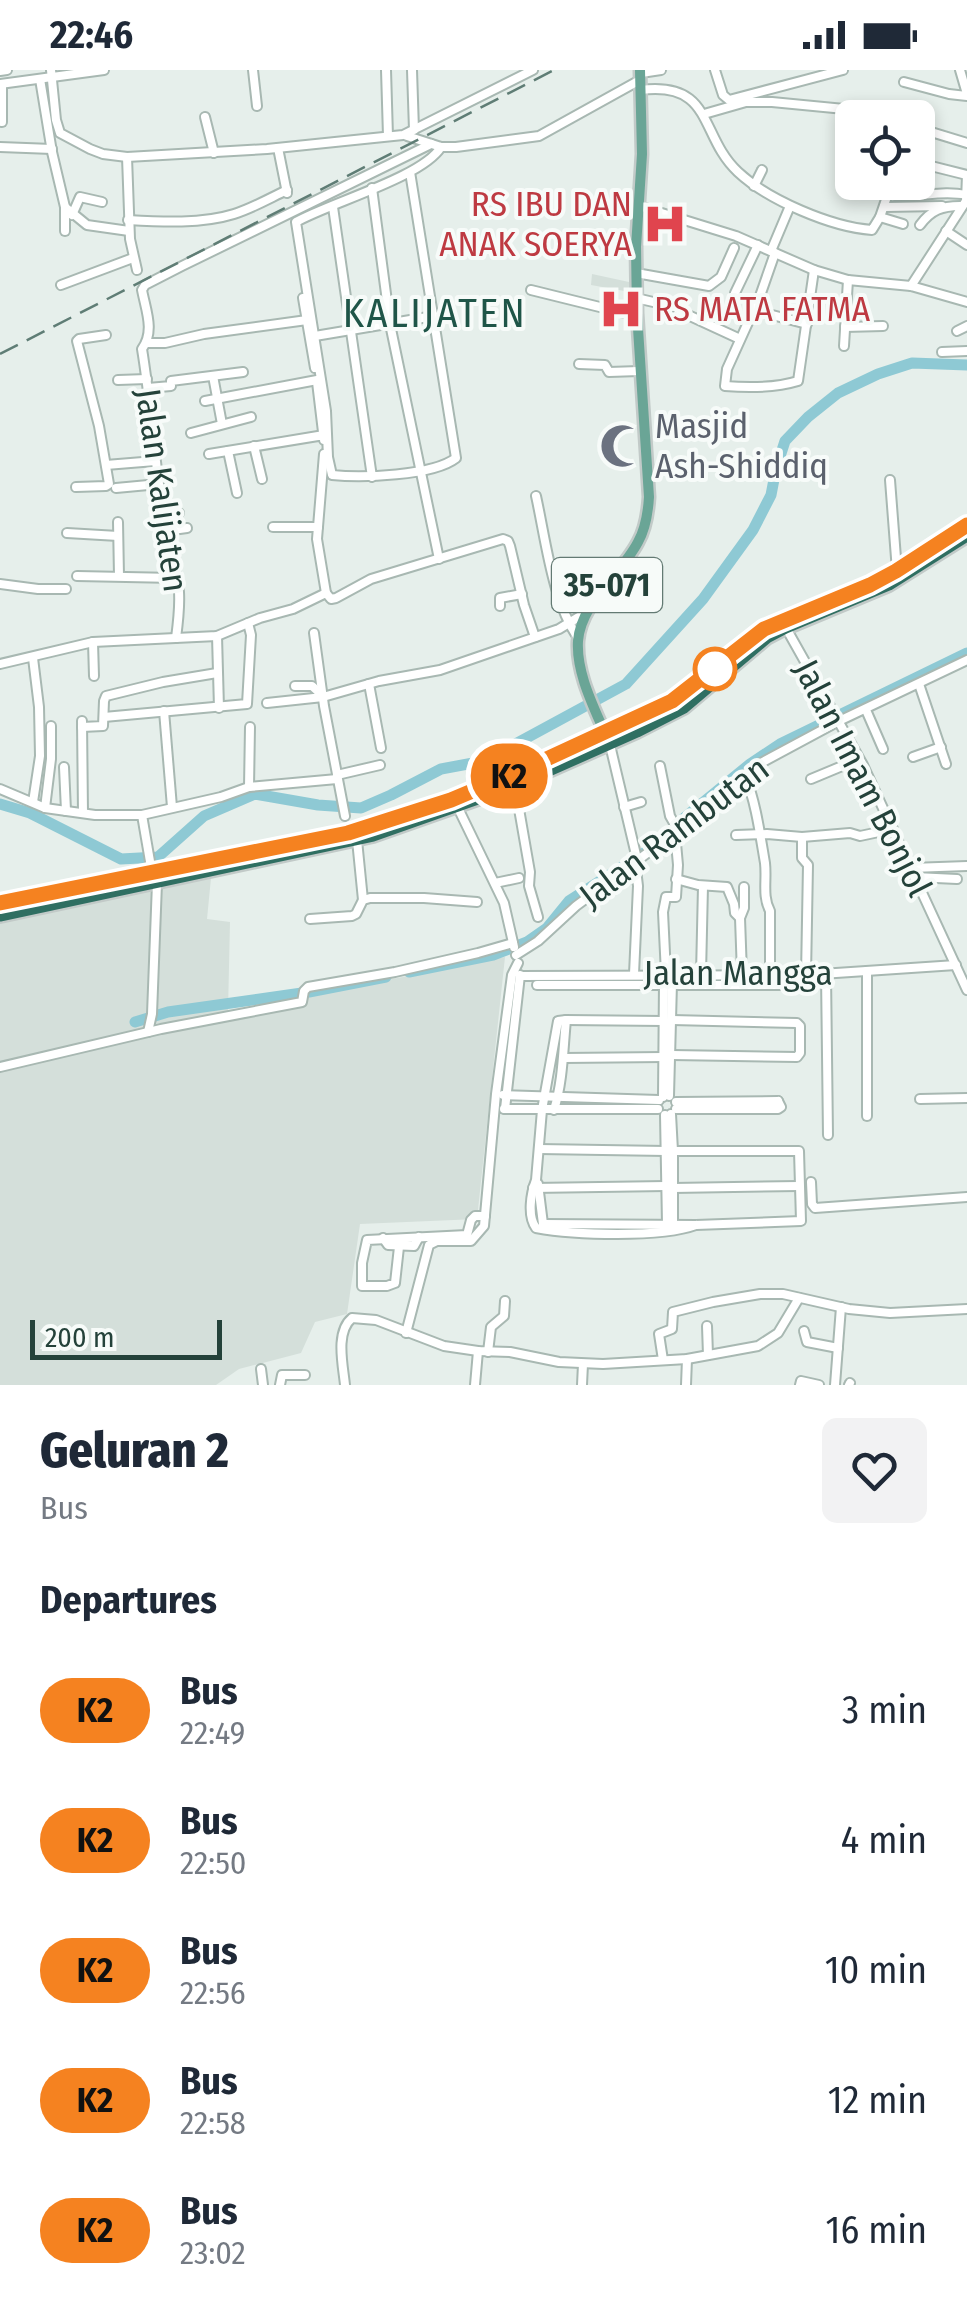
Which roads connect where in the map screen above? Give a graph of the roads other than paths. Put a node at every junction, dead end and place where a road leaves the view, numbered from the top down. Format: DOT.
graph roads {
  1 [pos="104,70"];
  2 [pos="386,70"];
  3 [pos="412,70"];
  4 [pos="534,70"];
  5 [pos="660,70"];
  6 [pos="715,70"];
  7 [pos="843,70"];
  8 [pos="960,70"];
  9 [pos="91,71"];
  10 [pos="253,71"];
  11 [pos="51,74"];
  12 [pos="640,78"];
  13 [pos="40,79"];
  14 [pos="904,82"];
  15 [pos="1,84"];
  16 [pos="967,95"];
  17 [pos="257,106"];
  18 [pos="835,108"];
  19 [pos="704,114"];
  20 [pos="205,117"];
  21 [pos="51,120"];
  22 [pos="2,122"];
  23 [pos="414,130"];
  24 [pos="935,133"];
  25 [pos="54,135"];
  26 [pos="387,136"];
  27 [pos="967,143"];
  28 [pos="436,145"];
  29 [pos="0,146"];
  30 [pos="278,148"];
  31 [pos="52,149"];
  32 [pos="214,153"];
  33 [pos="122,156"];
  34 [pos="935,167"];
  35 [pos="762,170"];
  36 [pos="410,172"];
  37 [pos="967,175"];
  38 [pos="754,186"];
  39 [pos="372,188"];
  40 [pos="935,193"];
  41 [pos="886,200"];
  42 [pos="102,202"];
  43 [pos="962,205"];
  44 [pos="333,206"];
  45 [pos="639,206"];
  46 [pos="884,206"];
  47 [pos="942,206"];
  48 [pos="788,208"];
  49 [pos="71,211"];
  50 [pos="880,217"];
  51 [pos="293,218"];
  52 [pos="903,224"];
  53 [pos="920,225"];
  54 [pos="127,227"];
  55 [pos="65,231"];
  56 [pos="946,231"];
  57 [pos="758,245"];
  58 [pos="967,246"];
  59 [pos="734,248"];
  60 [pos="773,252"];
  61 [pos="129,260"];
  62 [pos="138,270"];
  63 [pos="814,270"];
  64 [pos="636,272"];
  65 [pos="848,280"];
  66 [pos="61,284"];
  67 [pos="911,286"];
  68 [pos="531,290"];
  69 [pos="735,293"];
  70 [pos="636,298"];
  71 [pos="967,302"];
  72 [pos="753,310"];
  73 [pos="636,313"];
  74 [pos="434,316"];
  75 [pos="306,320"];
  76 [pos="390,324"];
  77 [pos="807,324"];
  78 [pos="883,326"];
  79 [pos="967,326"];
  80 [pos="844,327"];
  81 [pos="352,330"];
  82 [pos="957,330"];
  83 [pos="106,334"];
  84 [pos="315,336"];
  85 [pos="740,339"];
  86 [pos="147,343"];
  87 [pos="844,346"];
  88 [pos="967,351"];
  89 [pos="942,352"];
  90 [pos="579,364"];
  91 [pos="639,371"];
  92 [pos="244,372"];
  93 [pos="213,376"];
  94 [pos="118,380"];
  95 [pos="317,380"];
  96 [pos="148,383"];
  97 [pos="218,399"];
  98 [pos="205,402"];
  99 [pos="251,417"];
  100 [pos="222,424"];
  101 [pos="191,433"];
  102 [pos="324,435"];
  103 [pos="254,446"];
  104 [pos="228,451"];
  105 [pos="209,454"];
  106 [pos="155,461"];
  107 [pos="106,465"];
  108 [pos="419,471"];
  109 [pos="372,476"];
  110 [pos="262,479"];
  111 [pos="890,480"];
  112 [pos="159,484"];
  113 [pos="76,487"];
  114 [pos="116,488"];
  115 [pos="237,493"];
  116 [pos="536,496"];
  117 [pos="179,513"];
  118 [pos="163,514"];
  119 [pos="118,522"];
  120 [pos="967,525"];
  121 [pos="273,527"];
  122 [pos="318,527"];
  123 [pos="188,528"];
  124 [pos="165,530"];
  125 [pos="67,533"];
  126 [pos="118,536"];
  127 [pos="967,536"];
  128 [pos="439,559"];
  129 [pos="896,571"];
  130 [pos="77,576"];
  131 [pos="119,576"];
  132 [pos="175,578"];
  133 [pos="0,584"];
  134 [pos="66,589"];
  135 [pos="326,594"];
  136 [pos="522,594"];
  137 [pos="500,606"];
  138 [pos="587,612"];
  139 [pos="254,621"];
  140 [pos="784,624"];
  141 [pos="569,625"];
  142 [pos="314,632"];
  143 [pos="218,636"];
  144 [pos="535,637"];
  145 [pos="176,638"];
  146 [pos="578,638"];
  147 [pos="93,642"];
  148 [pos="34,658"];
  149 [pos="967,660"];
  150 [pos="0,664"];
  151 [pos="217,673"];
  152 [pos="94,676"];
  153 [pos="370,684"];
  154 [pos="920,684"];
  155 [pos="294,686"];
  156 [pos="323,696"];
  157 [pos="267,703"];
  158 [pos="219,708"];
  159 [pos="866,710"];
  160 [pos="164,711"];
  161 [pos="837,716"];
  162 [pos="104,717"];
  163 [pos="51,726"];
  164 [pos="250,727"];
  165 [pos="608,739"];
  166 [pos="941,747"];
  167 [pos="381,748"];
  168 [pos="883,748"];
  169 [pos="913,757"];
  170 [pos="859,759"];
  171 [pos="946,764"];
  172 [pos="380,765"];
  173 [pos="660,766"];
  174 [pos="64,767"];
  175 [pos="745,775"];
  176 [pos="337,777"];
  177 [pos="811,779"];
  178 [pos="252,786"];
  179 [pos="515,786"];
  180 [pos="0,788"];
  181 [pos="33,802"];
  182 [pos="640,802"];
  183 [pos="172,807"];
  184 [pos="624,807"];
  185 [pos="45,808"];
  186 [pos="458,808"];
  187 [pos="66,811"];
  188 [pos="83,813"];
  189 [pos="142,814"];
  190 [pos="348,826"];
  191 [pos="676,828"];
  192 [pos="893,829"];
  193 [pos="759,834"];
  194 [pos="736,835"];
  195 [pos="802,836"];
  196 [pos="636,858"];
  197 [pos="967,866"];
  198 [pos="911,868"];
  199 [pos="153,874"];
  200 [pos="520,878"];
  201 [pos="916,878"];
  202 [pos="676,879"];
  203 [pos="957,879"];
  204 [pos="495,883"];
  205 [pos="703,886"];
  206 [pos="744,886"];
  207 [pos="363,900"];
  208 [pos="476,902"];
  209 [pos="0,903"];
  210 [pos="0,916"];
  211 [pos="538,917"];
  212 [pos="740,918"];
  213 [pos="310,919"];
  214 [pos="515,951"];
  215 [pos="956,964"];
  216 [pos="867,971"];
  217 [pos="634,974"];
  218 [pos="701,974"];
  219 [pos="742,974"];
  220 [pos="770,974"];
  221 [pos="826,974"];
  222 [pos="806,975"];
  223 [pos="520,976"];
  224 [pos="667,980"];
  225 [pos="537,985"];
  226 [pos="799,985"];
  227 [pos="967,990"];
  228 [pos="566,1020"];
  229 [pos="668,1021"];
  230 [pos="148,1032"];
  231 [pos="668,1056"];
  232 [pos="564,1058"];
  233 [pos="0,1067"];
  234 [pos="501,1094"];
  235 [pos="545,1097"];
  236 [pos="558,1098"];
  237 [pos="967,1098"];
  238 [pos="920,1099"];
  239 [pos="667,1105"];
  240 [pos="495,1108"];
  241 [pos="506,1109"];
  242 [pos="542,1110"];
  243 [pos="554,1110"];
  244 [pos="868,1116"];
  245 [pos="828,1135"];
  246 [pos="539,1149"];
  247 [pos="670,1151"];
  248 [pos="811,1182"];
  249 [pos="536,1185"];
  250 [pos="799,1186"];
  251 [pos="670,1187"];
  252 [pos="967,1197"];
  253 [pos="485,1216"];
  254 [pos="543,1226"];
  255 [pos="675,1226"];
  256 [pos="419,1237"];
  257 [pos="384,1238"];
  258 [pos="399,1247"];
  259 [pos="800,1298"];
  260 [pos="505,1301"];
  261 [pos="841,1307"];
  262 [pos="967,1309"];
  263 [pos="707,1326"];
  264 [pos="804,1332"];
  265 [pos="406,1333"];
  266 [pos="838,1348"];
  267 [pos="478,1351"];
  268 [pos="488,1352"];
  269 [pos="708,1355"];
  270 [pos="687,1359"];
  271 [pos="662,1360"];
  272 [pos="583,1364"];
  273 [pos="261,1369"];
  274 [pos="305,1375"];
  275 [pos="788,1378"];
  276 [pos="800,1383"];
  277 [pos="263,1385"];
  278 [pos="280,1385"];
  279 [pos="344,1385"];
  280 [pos="475,1385"];
  281 [pos="582,1385"];
  282 [pos="686,1385"];
  283 [pos="819,1385"];
  284 [pos="835,1385"];
  1 -- 9 [label="street"];
  2 -- 26 [label="street"];
  3 -- 23 [label="street"];
  4 -- 23 [label="street"];
  5 -- 12 [label="street"];
  6 -- 7 [label="street"];
  8 -- 16 [label="street"];
  9 -- 11 [label="street"];
  10 -- 17 [label="street"];
  11 -- 13 [label="street"];
  11 -- 21 [label="street"];
  12 -- 19 [label="street"];
  12 -- 28 [label="street"];
  12 -- 45 [label="main road, 35-071"];
  13 -- 15 [label="street"];
  13 -- 21 [label="street"];
  14 -- 16 [label="street"];
  15 -- 22 [label="street"];
  18 -- 19 [label="street"];
  19 -- 38 [label="street"];
  20 -- 32 [label="street"];
  21 -- 25 [label="street"];
  23 -- 26 [label="street"];
  24 -- 27 [label="street"];
  25 -- 31 [label="street"];
  25 -- 33 [label="street"];
  26 -- 28 [label="street"];
  26 -- 30 [label="street"];
  28 -- 36 [label="street"];
  28 -- 51 [label="street"];
  29 -- 31 [label="street"];
  30 -- 32 [label="street"];
  30 -- 54 [label="street"];
  31 -- 49 [label="street"];
  32 -- 33 [label="street"];
  33 -- 54 [label="street"];
  34 -- 37 [label="street"];
  35 -- 38 [label="street"];
  36 -- 39 [label="street"];
  36 -- 74 [label="street"];
  37 -- 43 [label="street"];
  38 -- 48 [label="street"];
  39 -- 44 [label="street"];
  39 -- 76 [label="street"];
  40 -- 43 [label="street"];
  41 -- 46 [label="street"];
  42 -- 49 [label="street"];
  43 -- 47 [label="street"];
  43 -- 56 [label="street"];
  44 -- 51 [label="street"];
  44 -- 81 [label="street"];
  45 -- 57 [label="street"];
  45 -- 64 [label="main road, 35-071"];
  46 -- 47 [label="street"];
  46 -- 50 [label="street"];
  47 -- 53 [label="street"];
  48 -- 50 [label="street"];
  48 -- 60 [label="street"];
  49 -- 54 [label="street"];
  49 -- 55 [label="street"];
  50 -- 52 [label="street"];
  51 -- 75 [label="street"];
  51 -- 84 [label="street"];
  51 -- 86 [label="street, Jalan Kalijaten"];
  54 -- 61 [label="street"];
  56 -- 58 [label="street"];
  56 -- 67 [label="street"];
  57 -- 60 [label="street"];
  57 -- 69 [label="street"];
  59 -- 64 [label="street"];
  60 -- 63 [label="street"];
  60 -- 72 [label="street"];
  61 -- 62 [label="street"];
  61 -- 66 [label="street"];
  63 -- 65 [label="street"];
  63 -- 77 [label="street"];
  64 -- 70 [label="main road, 35-071"];
  65 -- 67 [label="street"];
  65 -- 80 [label="street"];
  67 -- 71 [label="street"];
  68 -- 73 [label="street"];
  70 -- 73 [label="main road, 35-071"];
  70 -- 85 [label="street"];
  72 -- 77 [label="street"];
  72 -- 85 [label="street"];
  73 -- 91 [label="main road, 35-071"];
  74 -- 76 [label="street"];
  74 -- 108 [label="street"];
  75 -- 86 [label="street"];
  75 -- 95 [label="street"];
  76 -- 81 [label="street"];
  76 -- 108 [label="street"];
  77 -- 85 [label="street"];
  78 -- 80 [label="street"];
  79 -- 82 [label="street"];
  80 -- 87 [label="street"];
  81 -- 84 [label="street"];
  81 -- 109 [label="street"];
  83 -- 107 [label="street"];
  84 -- 109 [label="street"];
  86 -- 96 [label="street, Jalan Kalijaten"];
  88 -- 89 [label="street"];
  90 -- 91 [label="street"];
  91 -- 138 [label="main road, 35-071"];
  92 -- 93 [label="street"];
  93 -- 96 [label="street"];
  93 -- 97 [label="street"];
  94 -- 96 [label="street"];
  95 -- 97 [label="street"];
  95 -- 102 [label="street"];
  96 -- 106 [label="street, Jalan Kalijaten"];
  97 -- 98 [label="street"];
  97 -- 100 [label="street"];
  99 -- 100 [label="street"];
  100 -- 101 [label="street"];
  102 -- 103 [label="street"];
  102 -- 122 [label="street"];
  103 -- 104 [label="street"];
  103 -- 110 [label="street"];
  104 -- 105 [label="street"];
  104 -- 115 [label="street"];
  106 -- 107 [label="street"];
  106 -- 112 [label="street, Jalan Kalijaten"];
  107 -- 113 [label="street"];
  108 -- 109 [label="street"];
  108 -- 128 [label="street"];
  111 -- 129 [label="street"];
  112 -- 114 [label="street"];
  112 -- 118 [label="street, Jalan Kalijaten"];
  116 -- 141 [label="street"];
  117 -- 118 [label="street"];
  118 -- 124 [label="street, Jalan Kalijaten"];
  119 -- 126 [label="street"];
  120 -- 129 [label="highway"];
  121 -- 122 [label="street"];
  122 -- 135 [label="street"];
  123 -- 124 [label="street"];
  124 -- 132 [label="street, Jalan Kalijaten"];
  125 -- 126 [label="street"];
  126 -- 131 [label="street"];
  127 -- 140 [label="highway"];
  128 -- 135 [label="street"];
  128 -- 136 [label="street"];
  129 -- 140 [label="highway"];
  130 -- 131 [label="street"];
  131 -- 132 [label="street"];
  132 -- 145 [label="street, Jalan Kalijaten"];
  133 -- 134 [label="street"];
  135 -- 139 [label="street"];
  136 -- 137 [label="street"];
  136 -- 144 [label="street"];
  138 -- 141 [label="street"];
  138 -- 146 [label="main road, 35-071"];
  139 -- 143 [label="street"];
  139 -- 158 [label="street"];
  140 -- 161 [label="street, Jalan Imam Bonjol"];
  140 -- 165 [label="highway"];
  141 -- 144 [label="street"];
  141 -- 146 [label="street"];
  142 -- 156 [label="street"];
  143 -- 145 [label="street"];
  143 -- 151 [label="street"];
  144 -- 153 [label="street"];
  145 -- 147 [label="street"];
  146 -- 165 [label="main road, 35-071"];
  147 -- 148 [label="street"];
  147 -- 152 [label="street"];
  148 -- 150 [label="street"];
  148 -- 181 [label="street"];
  149 -- 154 [label="street, Jalan Rambutan"];
  151 -- 158 [label="street"];
  151 -- 162 [label="street"];
  153 -- 156 [label="street"];
  153 -- 167 [label="street"];
  154 -- 159 [label="street, Jalan Rambutan"];
  154 -- 166 [label="street"];
  155 -- 156 [label="street"];
  156 -- 157 [label="street"];
  156 -- 176 [label="street"];
  158 -- 160 [label="street"];
  159 -- 161 [label="street, Jalan Rambutan"];
  159 -- 168 [label="street"];
  160 -- 162 [label="street"];
  160 -- 183 [label="street"];
  161 -- 170 [label="street, Jalan Imam Bonjol"];
  161 -- 175 [label="street, Jalan Rambutan"];
  162 -- 188 [label="street"];
  163 -- 185 [label="street"];
  164 -- 178 [label="street"];
  165 -- 179 [label="highway"];
  165 -- 184 [label="street"];
  165 -- 190 [label="highway"];
  166 -- 169 [label="street"];
  166 -- 171 [label="street"];
  170 -- 177 [label="street"];
  170 -- 192 [label="street, Jalan Imam Bonjol"];
  172 -- 176 [label="street"];
  173 -- 191 [label="street"];
  174 -- 187 [label="street"];
  175 -- 191 [label="street, Jalan Rambutan"];
  175 -- 193 [label="street"];
  176 -- 178 [label="street"];
  176 -- 190 [label="street"];
  178 -- 183 [label="street"];
  179 -- 186 [label="highway"];
  179 -- 211 [label="street"];
  180 -- 181 [label="street"];
  181 -- 185 [label="street"];
  182 -- 184 [label="street"];
  183 -- 189 [label="street"];
  184 -- 196 [label="street"];
  185 -- 187 [label="street"];
  186 -- 190 [label="highway"];
  186 -- 204 [label="street"];
  187 -- 188 [label="street"];
  188 -- 189 [label="street"];
  189 -- 199 [label="street"];
  190 -- 199 [label="highway"];
  190 -- 207 [label="street"];
  191 -- 196 [label="street, Jalan Rambutan"];
  191 -- 202 [label="street"];
  192 -- 195 [label="street"];
  192 -- 198 [label="street, Jalan Imam Bonjol"];
  193 -- 194 [label="street"];
  193 -- 195 [label="street"];
  193 -- 220 [label="street"];
  195 -- 222 [label="street"];
  196 -- 214 [label="street, Jalan Rambutan"];
  196 -- 217 [label="street"];
  197 -- 198 [label="street"];
  198 -- 201 [label="street, Jalan Imam Bonjol"];
  199 -- 209 [label="highway"];
  199 -- 210 [label="highway"];
  199 -- 230 [label="street"];
  200 -- 204 [label="street"];
  201 -- 203 [label="street"];
  201 -- 215 [label="street, Jalan Imam Bonjol"];
  202 -- 205 [label="street"];
  202 -- 224 [label="street"];
  204 -- 214 [label="street"];
  205 -- 212 [label="street"];
  205 -- 218 [label="street"];
  206 -- 212 [label="street"];
  207 -- 208 [label="street"];
  207 -- 213 [label="street"];
  212 -- 219 [label="street"];
  214 -- 223 [label="street"];
  214 -- 230 [label="street"];
  214 -- 234 [label="street"];
  215 -- 216 [label="street, Jalan Mangga"];
  215 -- 227 [label="street, Jalan Imam Bonjol"];
  216 -- 221 [label="street, Jalan Mangga"];
  216 -- 244 [label="street"];
  217 -- 223 [label="street, Jalan Mangga"];
  217 -- 224 [label="street, Jalan Mangga"];
  218 -- 219 [label="street, Jalan Mangga"];
  218 -- 224 [label="street, Jalan Mangga"];
  219 -- 220 [label="street, Jalan Mangga"];
  220 -- 222 [label="street, Jalan Mangga"];
  221 -- 222 [label="street, Jalan Mangga"];
  221 -- 245 [label="street"];
  223 -- 234 [label="street"];
  224 -- 225 [label="street"];
  224 -- 226 [label="street"];
  224 -- 229 [label="street"];
  228 -- 229 [label="street"];
  228 -- 232 [label="street"];
  228 -- 235 [label="street"];
  229 -- 231 [label="street"];
  229 -- 231 [label="street"];
  230 -- 233 [label="street"];
  231 -- 232 [label="street"];
  231 -- 239 [label="street"];
  232 -- 236 [label="street"];
  234 -- 235 [label="street"];
  234 -- 240 [label="street"];
  234 -- 241 [label="street"];
  235 -- 236 [label="street"];
  235 -- 242 [label="street"];
  236 -- 239 [label="street"];
  236 -- 243 [label="street"];
  237 -- 238 [label="street"];
  239 -- 239 [label="street"];
  239 -- 243 [label="street"];
  239 -- 247 [label="street"];
  240 -- 241 [label="street"];
  240 -- 253 [label="street"];
  241 -- 242 [label="street"];
  242 -- 243 [label="street"];
  242 -- 246 [label="street"];
  246 -- 247 [label="street"];
  246 -- 249 [label="street"];
  247 -- 250 [label="street"];
  247 -- 251 [label="street"];
  248 -- 252 [label="street"];
  249 -- 251 [label="street"];
  249 -- 254 [label="street"];
  250 -- 251 [label="street"];
  250 -- 255 [label="street"];
  251 -- 255 [label="street"];
  253 -- 256 [label="street"];
  253 -- 265 [label="street"];
  254 -- 255 [label="street"];
  254 -- 255 [label="street"];
  256 -- 257 [label="street"];
  256 -- 258 [label="street"];
  257 -- 258 [label="street"];
  257 -- 258 [label="street"];
  259 -- 261 [label="street"];
  259 -- 269 [label="street"];
  259 -- 271 [label="street"];
  260 -- 268 [label="street"];
  261 -- 262 [label="street"];
  261 -- 266 [label="street"];
  263 -- 269 [label="street"];
  264 -- 266 [label="street"];
  265 -- 267 [label="street"];
  265 -- 279 [label="street"];
  266 -- 284 [label="street"];
  267 -- 268 [label="street"];
  267 -- 280 [label="street"];
  268 -- 272 [label="street"];
  269 -- 270 [label="street"];
  270 -- 271 [label="street"];
  270 -- 282 [label="street"];
  271 -- 272 [label="street"];
  272 -- 281 [label="street"];
  273 -- 277 [label="street"];
  274 -- 278 [label="street"];
  275 -- 276 [label="street"];
  276 -- 283 [label="street"];
}
